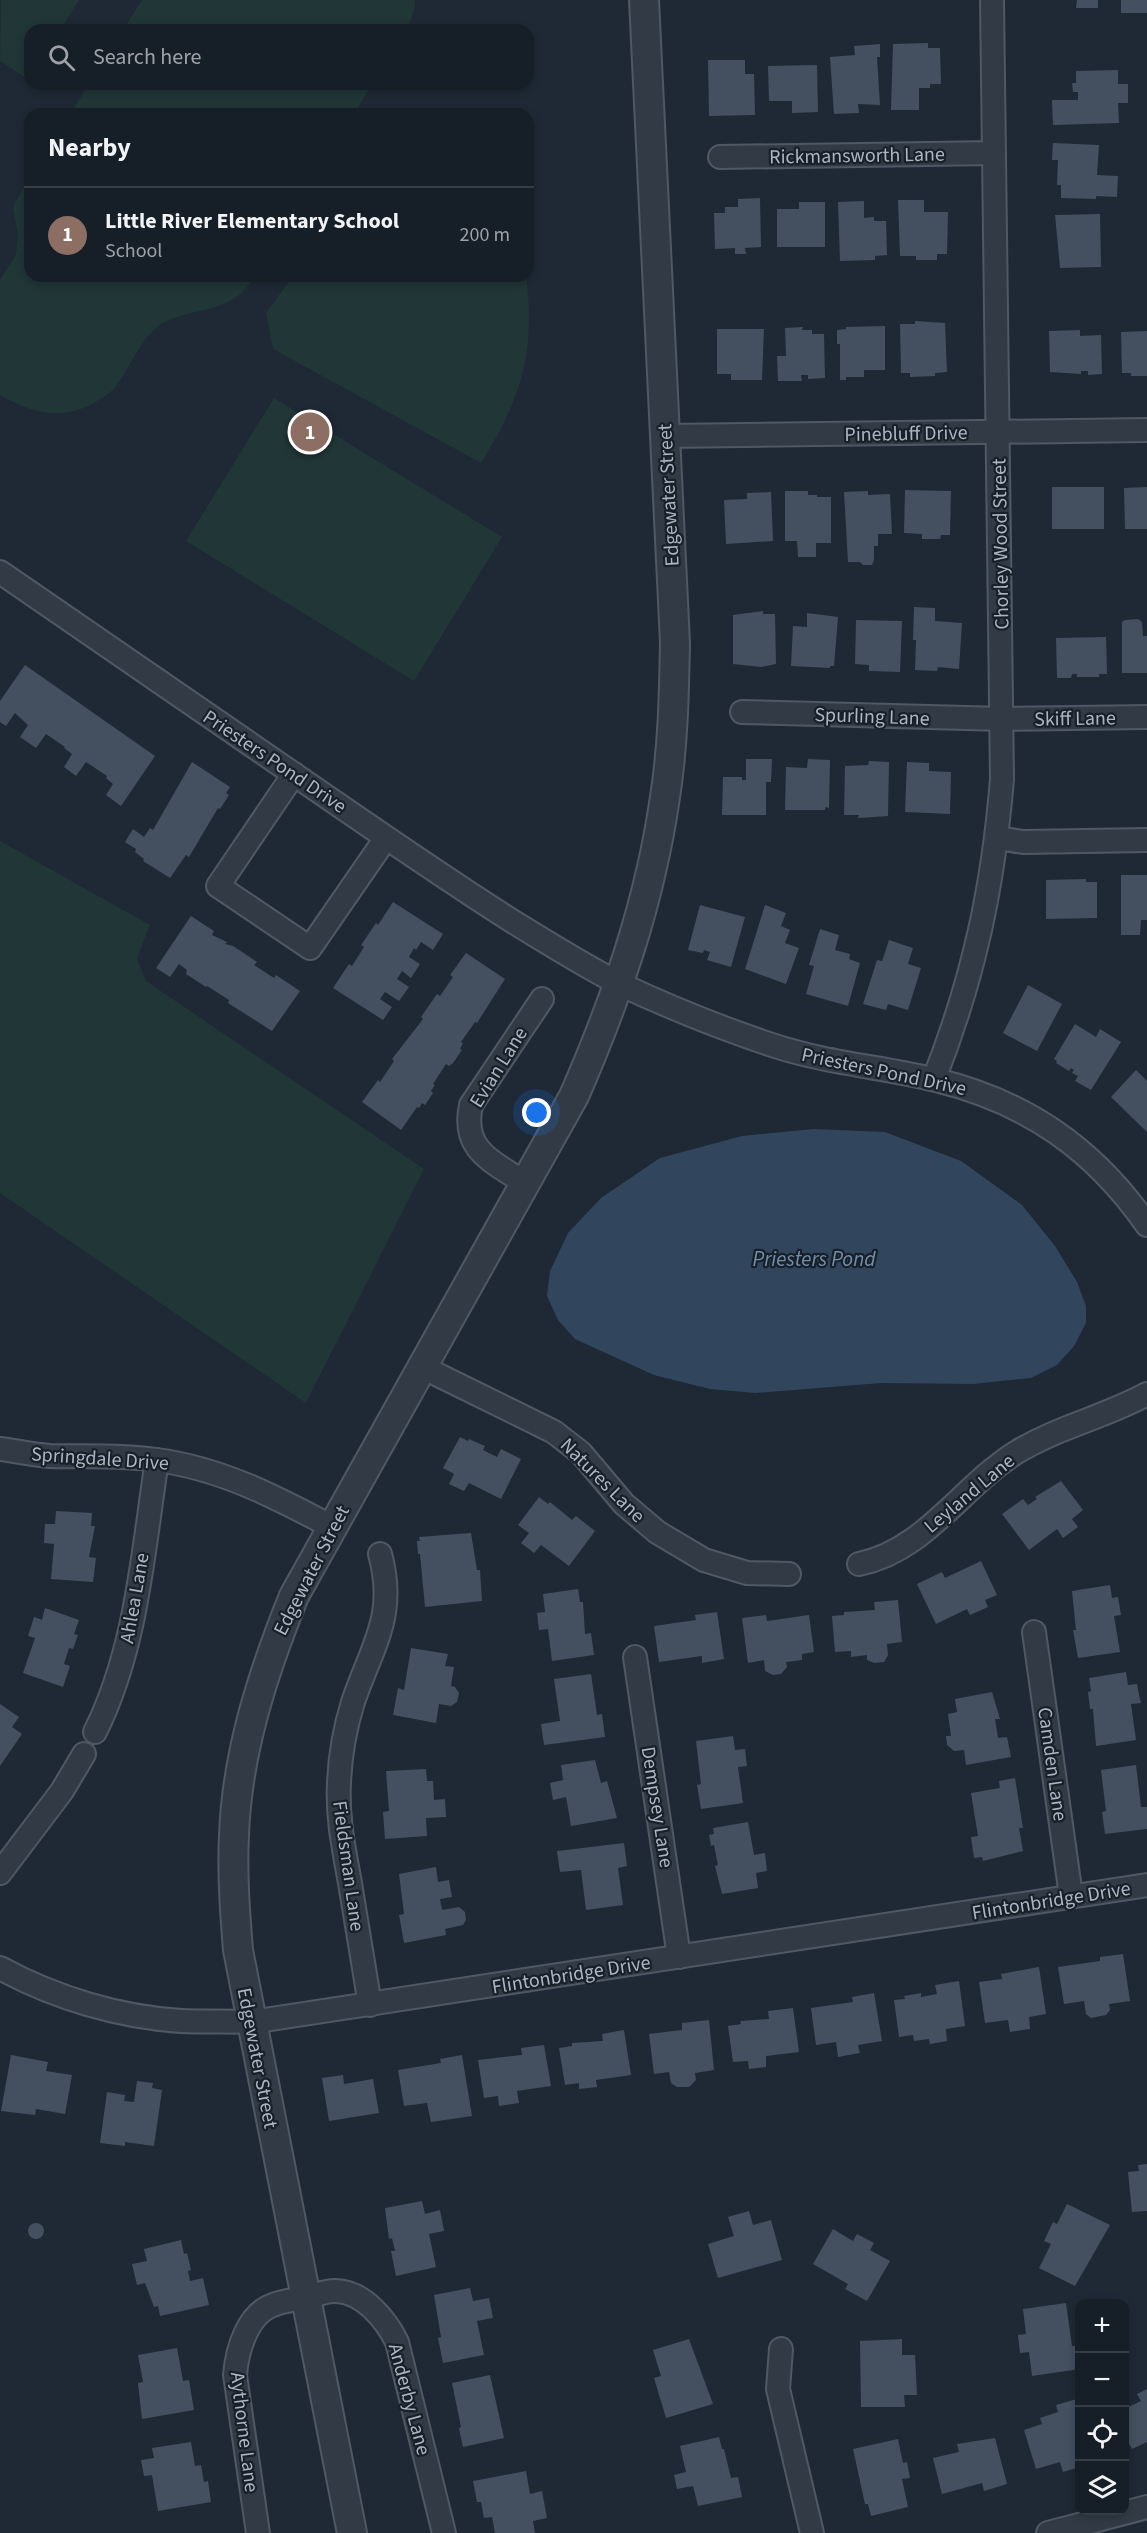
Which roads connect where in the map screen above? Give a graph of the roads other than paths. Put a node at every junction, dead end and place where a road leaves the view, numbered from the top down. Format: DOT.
graph roads {
  1 [pos="644,0"];
  2 [pos="992,0"];
  3 [pos="994,153"];
  4 [pos="720,157"];
  5 [pos="1147,430"];
  6 [pos="998,432"];
  7 [pos="665,436"];
  8 [pos="0,572"];
  9 [pos="742,712"];
  10 [pos="1147,717"];
  11 [pos="1003,719"];
  12 [pos="294,774"];
  13 [pos="386,838"];
  14 [pos="997,838"];
  15 [pos="1147,840"];
  16 [pos="620,984"];
  17 [pos="542,999"];
  18 [pos="934,1079"];
  19 [pos="526,1184"];
  20 [pos="1147,1225"];
  21 [pos="422,1367"];
  22 [pos="1147,1394"];
  23 [pos="0,1449"];
  24 [pos="157,1460"];
  25 [pos="332,1527"];
  26 [pos="380,1554"];
  27 [pos="859,1564"];
  28 [pos="789,1574"];
  29 [pos="1034,1632"];
  30 [pos="635,1657"];
  31 [pos="95,1732"];
  32 [pos="84,1754"];
  33 [pos="0,1873"];
  34 [pos="1147,1885"];
  35 [pos="1071,1896"];
  36 [pos="679,1957"];
  37 [pos="0,1968"];
  38 [pos="370,2005"];
  39 [pos="251,2022"];
  40 [pos="304,2298"];
  41 [pos="781,2349"];
  42 [pos="1147,2507"];
  43 [pos="1123,2524"];
  44 [pos="258,2533"];
  45 [pos="352,2533"];
  46 [pos="444,2533"];
  47 [pos="813,2533"];
  48 [pos="1048,2533"];
  1 -- 7 [label="street, Edgewater Street"];
  2 -- 3 [label="street, Chorley Wood Street"];
  3 -- 4 [label="street, Rickmansworth Lane"];
  3 -- 6 [label="street, Chorley Wood Street"];
  5 -- 6 [label="street, Pinebluff Drive"];
  6 -- 7 [label="street, Pinebluff Drive"];
  6 -- 11 [label="street, Chorley Wood Street"];
  7 -- 16 [label="street, Edgewater Street"];
  8 -- 12 [label="street, Priesters Pond Drive"];
  9 -- 11 [label="street, Spurling Lane"];
  10 -- 11 [label="street, Skiff Lane"];
  11 -- 14 [label="street, Chorley Wood Street"];
  12 -- 13 [label="street, Priesters Pond Drive"];
  12 -- 13 [label="street"];
  13 -- 16 [label="street, Priesters Pond Drive"];
  14 -- 15 [label="street"];
  14 -- 18 [label="street, Chorley Wood Street"];
  16 -- 18 [label="street, Priesters Pond Drive"];
  16 -- 19 [label="street, Edgewater Street"];
  17 -- 19 [label="street, Evian Lane"];
  18 -- 20 [label="street, Priesters Pond Drive"];
  19 -- 21 [label="street, Edgewater Street"];
  21 -- 25 [label="street, Edgewater Street"];
  21 -- 28 [label="street, Natures Lane"];
  22 -- 27 [label="street, Leyland Lane"];
  23 -- 24 [label="street, Springdale Drive"];
  24 -- 25 [label="street, Springdale Drive"];
  24 -- 31 [label="street, Ahlea Lane"];
  25 -- 39 [label="street, Edgewater Street"];
  26 -- 38 [label="street, Fieldsman Lane"];
  29 -- 35 [label="street, Camden Lane"];
  30 -- 36 [label="street, Dempsey Lane"];
  32 -- 33 [label="street"];
  34 -- 35 [label="street, Flintonbridge Drive"];
  35 -- 36 [label="street, Flintonbridge Drive"];
  36 -- 38 [label="street, Flintonbridge Drive"];
  37 -- 39 [label="street, Flintonbridge Drive"];
  38 -- 39 [label="street, Flintonbridge Drive"];
  39 -- 40 [label="street, Edgewater Street"];
  40 -- 44 [label="street, Aythorne Lane"];
  40 -- 45 [label="street, Edgewater Street"];
  40 -- 46 [label="street, Anderby Lane"];
  41 -- 47 [label="street"];
  42 -- 43 [label="street"];
  43 -- 48 [label="street"];
}
